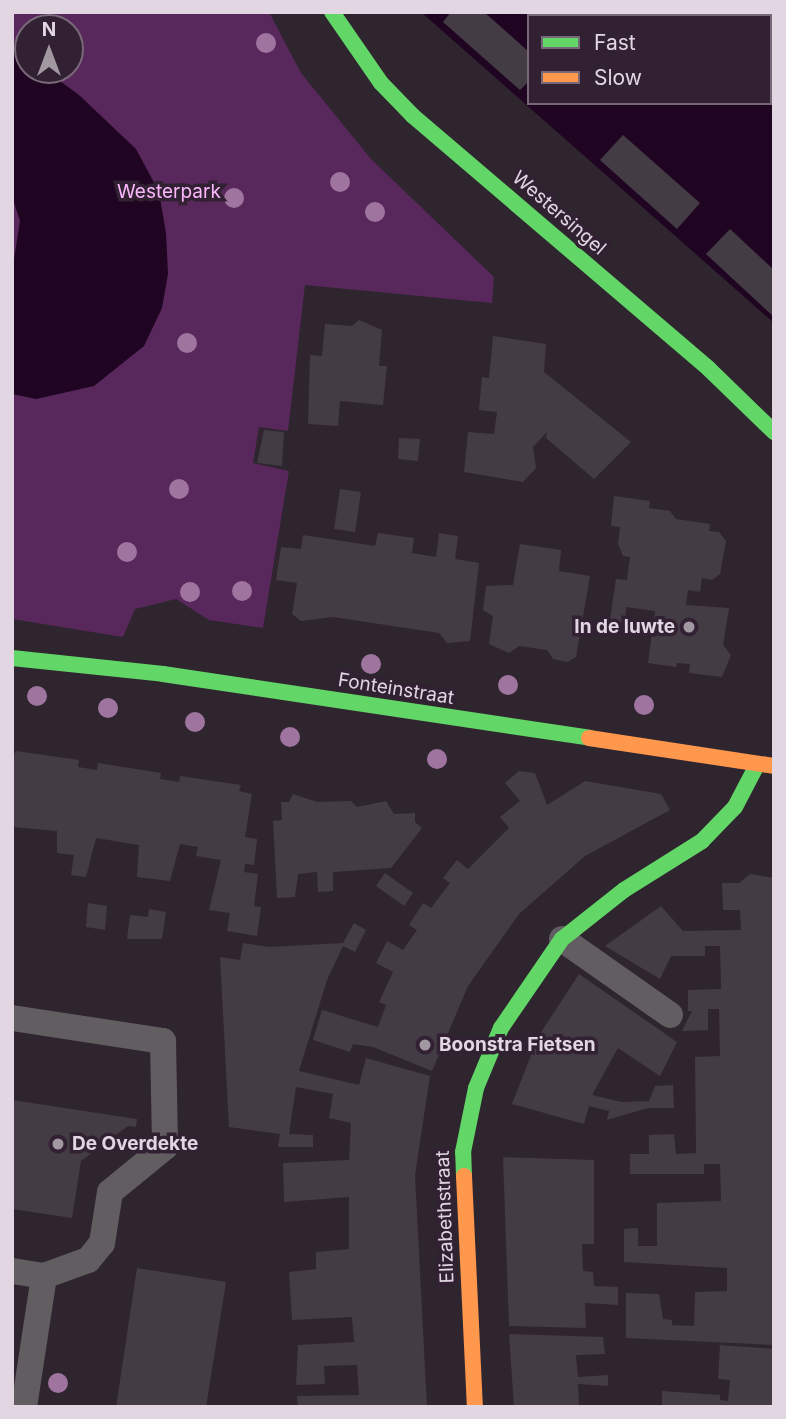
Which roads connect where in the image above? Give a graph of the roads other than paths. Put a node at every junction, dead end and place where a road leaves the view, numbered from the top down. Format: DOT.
graph roads {
  1 [pos="332,12"];
  2 [pos="774,432"];
  3 [pos="12,658"];
  4 [pos="765,766"];
  5 [pos="562,939"];
  6 [pos="670,1015"];
  7 [pos="12,1018"];
  8 [pos="12,1271"];
  9 [pos="44,1276"];
  10 [pos="24,1407"];
  11 [pos="475,1407"];
  1 -- 2 [label="street, Westersingel"];
  3 -- 4 [label="street, Fonteinstraat"];
  4 -- 5 [label="street, Elizabethstraat"];
  5 -- 6 [label="lane"];
  5 -- 11 [label="street, Elizabethstraat"];
  7 -- 9 [label="lane"];
  8 -- 9 [label="lane"];
  9 -- 10 [label="lane"];
}
